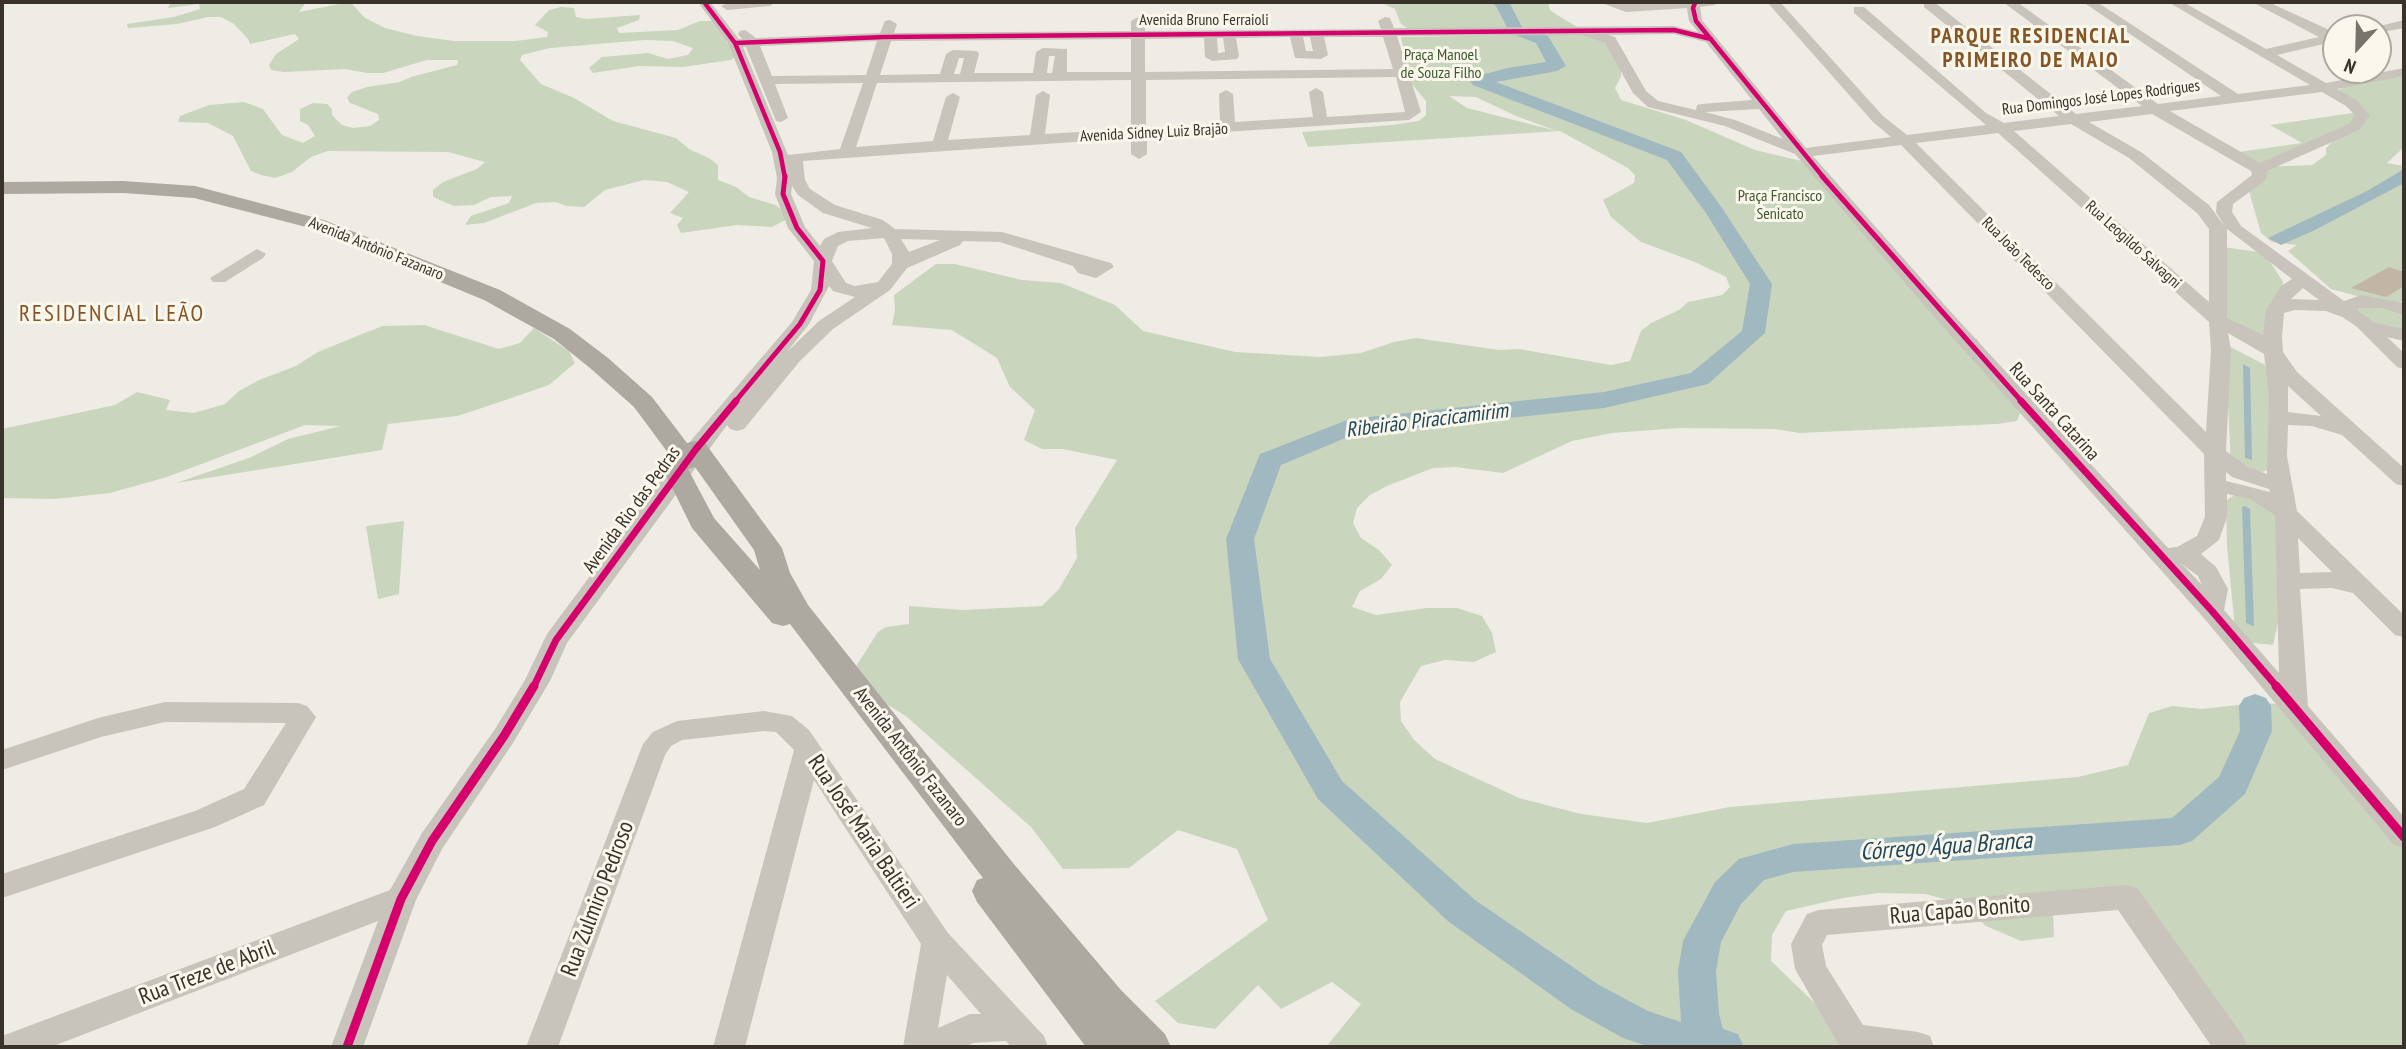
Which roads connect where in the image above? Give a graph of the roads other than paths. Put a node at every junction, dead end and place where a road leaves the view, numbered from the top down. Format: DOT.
graph roads {
  1 [pos="704,2"];
  2 [pos="770,2"];
  3 [pos="1711,2"];
  4 [pos="1773,2"];
  5 [pos="2009,2"];
  6 [pos="2089,2"];
  7 [pos="2174,2"];
  8 [pos="2258,2"];
  9 [pos="1695,3"];
  10 [pos="725,4"];
  11 [pos="1610,4"];
  12 [pos="1929,4"];
  13 [pos="1859,10"];
  14 [pos="1696,21"];
  15 [pos="1386,26"];
  16 [pos="1138,28"];
  17 [pos="887,30"];
  18 [pos="1623,30"];
  19 [pos="1674,30"];
  20 [pos="1583,31"];
  21 [pos="2322,32"];
  22 [pos="1296,33"];
  23 [pos="1316,33"];
  24 [pos="1210,34"];
  25 [pos="1229,34"];
  26 [pos="1711,39"];
  27 [pos="1610,40"];
  28 [pos="2322,41"];
  29 [pos="743,42"];
  30 [pos="2263,54"];
  31 [pos="2404,72"];
  32 [pos="1401,73"];
  33 [pos="1139,76"];
  34 [pos="1039,77"];
  35 [pos="1059,77"];
  36 [pos="946,78"];
  37 [pos="966,78"];
  38 [pos="871,79"];
  39 [pos="768,80"];
  40 [pos="2322,88"];
  41 [pos="1316,92"];
  42 [pos="1226,94"];
  43 [pos="1043,95"];
  44 [pos="953,97"];
  45 [pos="2235,99"];
  46 [pos="1760,104"];
  47 [pos="1678,108"];
  48 [pos="2155,109"];
  49 [pos="2074,119"];
  50 [pos="1321,123"];
  51 [pos="2001,128"];
  52 [pos="1228,129"];
  53 [pos="1139,134"];
  54 [pos="1037,140"];
  55 [pos="1905,141"];
  56 [pos="939,145"];
  57 [pos="847,152"];
  58 [pos="1802,153"];
  59 [pos="1139,154"];
  60 [pos="795,157"];
  61 [pos="2259,169"];
  62 [pos="2,188"];
  63 [pos="2183,192"];
  64 [pos="2224,207"];
  65 [pos="2203,209"];
  66 [pos="889,232"];
  67 [pos="967,237"];
  68 [pos="2220,245"];
  69 [pos="2267,253"];
  70 [pos="257,254"];
  71 [pos="823,261"];
  72 [pos="1080,262"];
  73 [pos="901,264"];
  74 [pos="1101,270"];
  75 [pos="2164,272"];
  76 [pos="2220,277"];
  77 [pos="219,278"];
  78 [pos="884,286"];
  79 [pos="2310,286"];
  80 [pos="2402,306"];
  81 [pos="2275,310"];
  82 [pos="2356,312"];
  83 [pos="2219,330"];
  84 [pos="2401,347"];
  85 [pos="2274,358"];
  86 [pos="2278,418"];
  87 [pos="2362,441"];
  88 [pos="2215,453"];
  89 [pos="690,467"];
  90 [pos="2404,479"];
  91 [pos="2216,485"];
  92 [pos="2279,485"];
  93 [pos="734,506"];
  94 [pos="2286,513"];
  95 [pos="712,533"];
  96 [pos="757,535"];
  97 [pos="2171,555"];
  98 [pos="2289,581"];
  99 [pos="2366,589"];
  100 [pos="2404,629"];
  101 [pos="2290,648"];
  102 [pos="2248,653"];
  103 [pos="537,681"];
  104 [pos="2295,708"];
  105 [pos="808,748"];
  106 [pos="653,751"];
  107 [pos="2,760"];
  108 [pos="2404,837"];
  109 [pos="2,886"];
  110 [pos="401,899"];
  111 [pos="937,942"];
  112 [pos="1022,1036"];
  113 [pos="1856,1043"];
  114 [pos="13,1047"];
  115 [pos="347,1047"];
  116 [pos="542,1047"];
  117 [pos="729,1047"];
  118 [pos="919,1047"];
  119 [pos="931,1047"];
  120 [pos="1110,1047"];
  121 [pos="1151,1047"];
  122 [pos="1918,1047"];
  123 [pos="2231,1047"];
  1 -- 29 [label="street"];
  2 -- 10 [label="street"];
  3 -- 9 [label="street"];
  4 -- 55 [label="street, Rua João Tedesco"];
  5 -- 48 [label="street"];
  6 -- 45 [label="street"];
  7 -- 30 [label="street"];
  8 -- 21 [label="street"];
  9 -- 11 [label="street"];
  9 -- 14 [label="street"];
  10 -- 29 [label="street"];
  12 -- 49 [label="street"];
  13 -- 51 [label="street, Rua Leogildo Salvagni"];
  14 -- 19 [label="street, Avenida Bruno Ferraioli"];
  14 -- 26 [label="street, Rua Santa Catarina"];
  15 -- 20 [label="street, Avenida Bruno Ferraioli"];
  15 -- 23 [label="street, Avenida Bruno Ferraioli"];
  15 -- 32 [label="street, Avenida Sidney Luiz Brajão"];
  16 -- 17 [label="street, Avenida Bruno Ferraioli"];
  16 -- 24 [label="street, Avenida Bruno Ferraioli"];
  16 -- 33 [label="street"];
  17 -- 29 [label="street, Avenida Bruno Ferraioli"];
  17 -- 38 [label="street"];
  18 -- 19 [label="street, Avenida Bruno Ferraioli"];
  18 -- 20 [label="street, Avenida Bruno Ferraioli"];
  18 -- 27 [label="street"];
  19 -- 26 [label="street, Avenida Bruno Ferraioli"];
  20 -- 27 [label="street"];
  22 -- 23 [label="street, Avenida Bruno Ferraioli"];
  22 -- 23 [label="street"];
  22 -- 25 [label="street, Avenida Bruno Ferraioli"];
  24 -- 25 [label="street, Avenida Bruno Ferraioli"];
  24 -- 25 [label="street"];
  26 -- 46 [label="street, Rua Santa Catarina"];
  27 -- 47 [label="street"];
  28 -- 30 [label="street"];
  29 -- 39 [label="street"];
  29 -- 71 [label="street"];
  30 -- 40 [label="street"];
  31 -- 40 [label="street, Rua Domingos José Lopes Rodrigues"];
  32 -- 33 [label="street"];
  32 -- 50 [label="street, Avenida Sidney Luiz Brajão"];
  33 -- 35 [label="street"];
  33 -- 53 [label="street"];
  34 -- 35 [label="street"];
  34 -- 35 [label="street"];
  34 -- 37 [label="street"];
  36 -- 37 [label="street"];
  36 -- 37 [label="street"];
  36 -- 38 [label="street"];
  38 -- 39 [label="street"];
  38 -- 57 [label="street"];
  39 -- 60 [label="street"];
  40 -- 45 [label="street, Rua Domingos José Lopes Rodrigues"];
  40 -- 61 [label="street"];
  41 -- 50 [label="street"];
  42 -- 52 [label="street"];
  43 -- 54 [label="street"];
  44 -- 56 [label="street"];
  45 -- 48 [label="street, Rua Domingos José Lopes Rodrigues"];
  46 -- 47 [label="street"];
  46 -- 58 [label="street, Rua Santa Catarina"];
  47 -- 58 [label="street"];
  48 -- 49 [label="street, Rua Domingos José Lopes Rodrigues"];
  48 -- 61 [label="street"];
  49 -- 51 [label="street, Rua Domingos José Lopes Rodrigues"];
  49 -- 63 [label="street"];
  50 -- 52 [label="street, Avenida Sidney Luiz Brajão"];
  51 -- 55 [label="street, Rua Domingos José Lopes Rodrigues"];
  51 -- 75 [label="street, Rua Leogildo Salvagni"];
  52 -- 53 [label="street, Avenida Sidney Luiz Brajão"];
  53 -- 54 [label="street, Avenida Sidney Luiz Brajão"];
  53 -- 59 [label="street"];
  54 -- 56 [label="street, Avenida Sidney Luiz Brajão"];
  55 -- 58 [label="street, Rua Domingos José Lopes Rodrigues"];
  55 -- 88 [label="street, Rua João Tedesco"];
  56 -- 57 [label="street, Avenida Sidney Luiz Brajão"];
  57 -- 60 [label="street, Avenida Sidney Luiz Brajão"];
  58 -- 97 [label="street, Rua Santa Catarina"];
  60 -- 66 [label="street"];
  61 -- 64 [label="street"];
  62 -- 89 [label="main road, Avenida Antônio Fazanaro"];
  63 -- 64 [label="street"];
  63 -- 65 [label="street"];
  64 -- 65 [label="street"];
  64 -- 69 [label="street"];
  65 -- 68 [label="street"];
  66 -- 67 [label="street"];
  66 -- 71 [label="street"];
  66 -- 73 [label="street"];
  67 -- 72 [label="street"];
  67 -- 73 [label="street, Avenida Rio das Pedras"];
  68 -- 69 [label="street"];
  68 -- 76 [label="street"];
  69 -- 79 [label="street"];
  70 -- 77 [label="street"];
  71 -- 78 [label="street"];
  71 -- 89 [label="street, Avenida Rio das Pedras"];
  72 -- 74 [label="street"];
  73 -- 78 [label="street, Avenida Rio das Pedras"];
  75 -- 76 [label="street"];
  75 -- 83 [label="street, Rua Leogildo Salvagni"];
  76 -- 83 [label="street"];
  78 -- 89 [label="street, Avenida Rio das Pedras"];
  79 -- 81 [label="street"];
  79 -- 82 [label="street"];
  80 -- 82 [label="street"];
  81 -- 82 [label="street"];
  81 -- 85 [label="street"];
  82 -- 84 [label="street"];
  83 -- 85 [label="street"];
  83 -- 88 [label="street"];
  85 -- 86 [label="street"];
  85 -- 87 [label="street"];
  86 -- 87 [label="street"];
  86 -- 92 [label="street"];
  87 -- 90 [label="street"];
  88 -- 91 [label="street"];
  88 -- 92 [label="street, Rua João Tedesco"];
  89 -- 93 [label="main road, Avenida Antônio Fazanaro"];
  89 -- 95 [label="main road, Avenida Antônio Fazanaro"];
  89 -- 103 [label="street, Avenida Rio das Pedras"];
  91 -- 94 [label="street"];
  91 -- 97 [label="street"];
  92 -- 94 [label="street"];
  93 -- 95 [label="main road"];
  93 -- 96 [label="main road, Avenida Antônio Fazanaro"];
  94 -- 98 [label="street"];
  94 -- 99 [label="street"];
  95 -- 96 [label="main road"];
  95 -- 120 [label="main road, Avenida Antônio Fazanaro"];
  96 -- 121 [label="main road, Avenida Antônio Fazanaro"];
  97 -- 102 [label="street, Rua Santa Catarina"];
  98 -- 99 [label="street"];
  98 -- 101 [label="street"];
  99 -- 100 [label="street"];
  101 -- 102 [label="street"];
  101 -- 104 [label="street"];
  102 -- 104 [label="street, Rua Santa Catarina"];
  103 -- 110 [label="street, Avenida Rio das Pedras"];
  104 -- 108 [label="street, Rua Santa Catarina"];
  105 -- 106 [label="street, Rua José Maria Baltieri"];
  105 -- 111 [label="street, Rua José Maria Baltieri"];
  105 -- 117 [label="street"];
  106 -- 116 [label="street, Rua Zulmiro Pedroso"];
  107 -- 109 [label="street"];
  110 -- 114 [label="street, Rua Treze de Abril"];
  110 -- 115 [label="street, Avenida Rio das Pedras"];
  111 -- 112 [label="street, Rua José Maria Baltieri"];
  111 -- 118 [label="street"];
  112 -- 119 [label="street"];
  113 -- 122 [label="street"];
  113 -- 123 [label="street, Rua Capão Bonito"];
}
